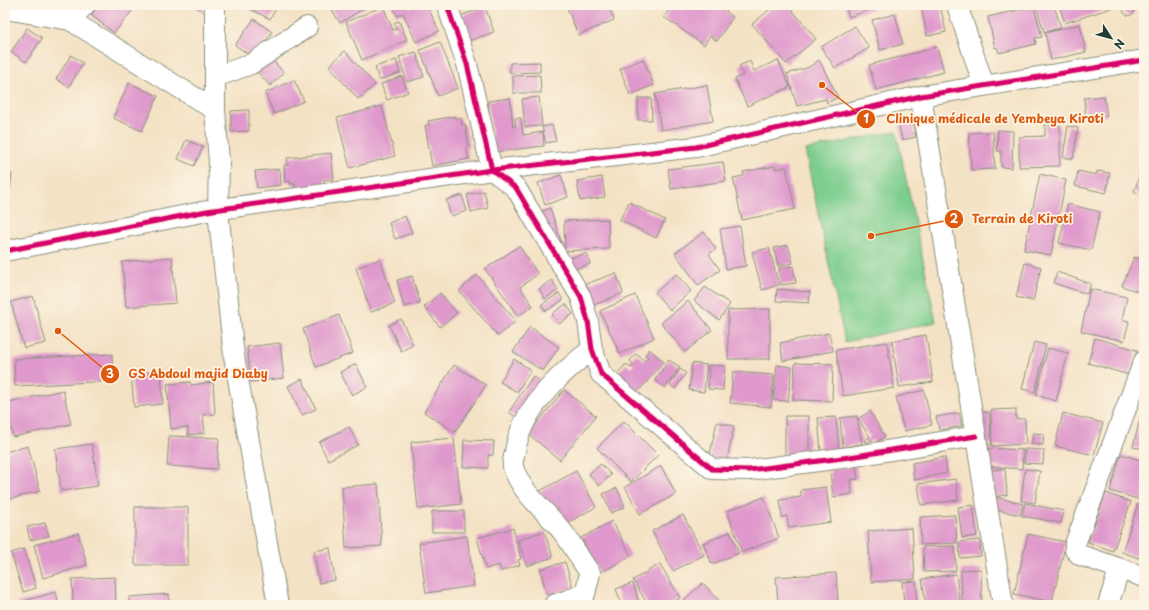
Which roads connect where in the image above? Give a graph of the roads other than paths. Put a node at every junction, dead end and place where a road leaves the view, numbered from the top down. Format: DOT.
graph roads {
  1 [pos="85,5"];
  2 [pos="215,5"];
  3 [pos="447,5"];
  4 [pos="957,5"];
  5 [pos="5,9"];
  6 [pos="70,20"];
  7 [pos="307,27"];
  8 [pos="1144,60"];
  9 [pos="215,77"];
  10 [pos="984,86"];
  11 [pos="921,96"];
  12 [pos="216,110"];
  13 [pos="492,170"];
  14 [pos="218,211"];
  15 [pos="5,251"];
  16 [pos="592,349"];
  17 [pos="1144,361"];
  18 [pos="976,436"];
  19 [pos="1119,570"];
  20 [pos="1144,577"];
  21 [pos="278,605"];
  22 [pos="554,605"];
  23 [pos="1003,605"];
  24 [pos="1108,605"];
  1 -- 6 [label="street"];
  2 -- 9 [label="street"];
  3 -- 13 [label="street"];
  4 -- 10 [label="street"];
  5 -- 6 [label="street"];
  6 -- 12 [label="street"];
  7 -- 9 [label="street"];
  8 -- 10 [label="street"];
  9 -- 12 [label="street"];
  10 -- 11 [label="street"];
  11 -- 13 [label="street"];
  11 -- 18 [label="street"];
  12 -- 14 [label="street"];
  13 -- 14 [label="street"];
  13 -- 16 [label="street"];
  14 -- 15 [label="street"];
  14 -- 21 [label="street"];
  16 -- 18 [label="street"];
  16 -- 22 [label="street"];
  17 -- 19 [label="street"];
  18 -- 23 [label="street"];
  19 -- 20 [label="street"];
  19 -- 24 [label="street"];
}
